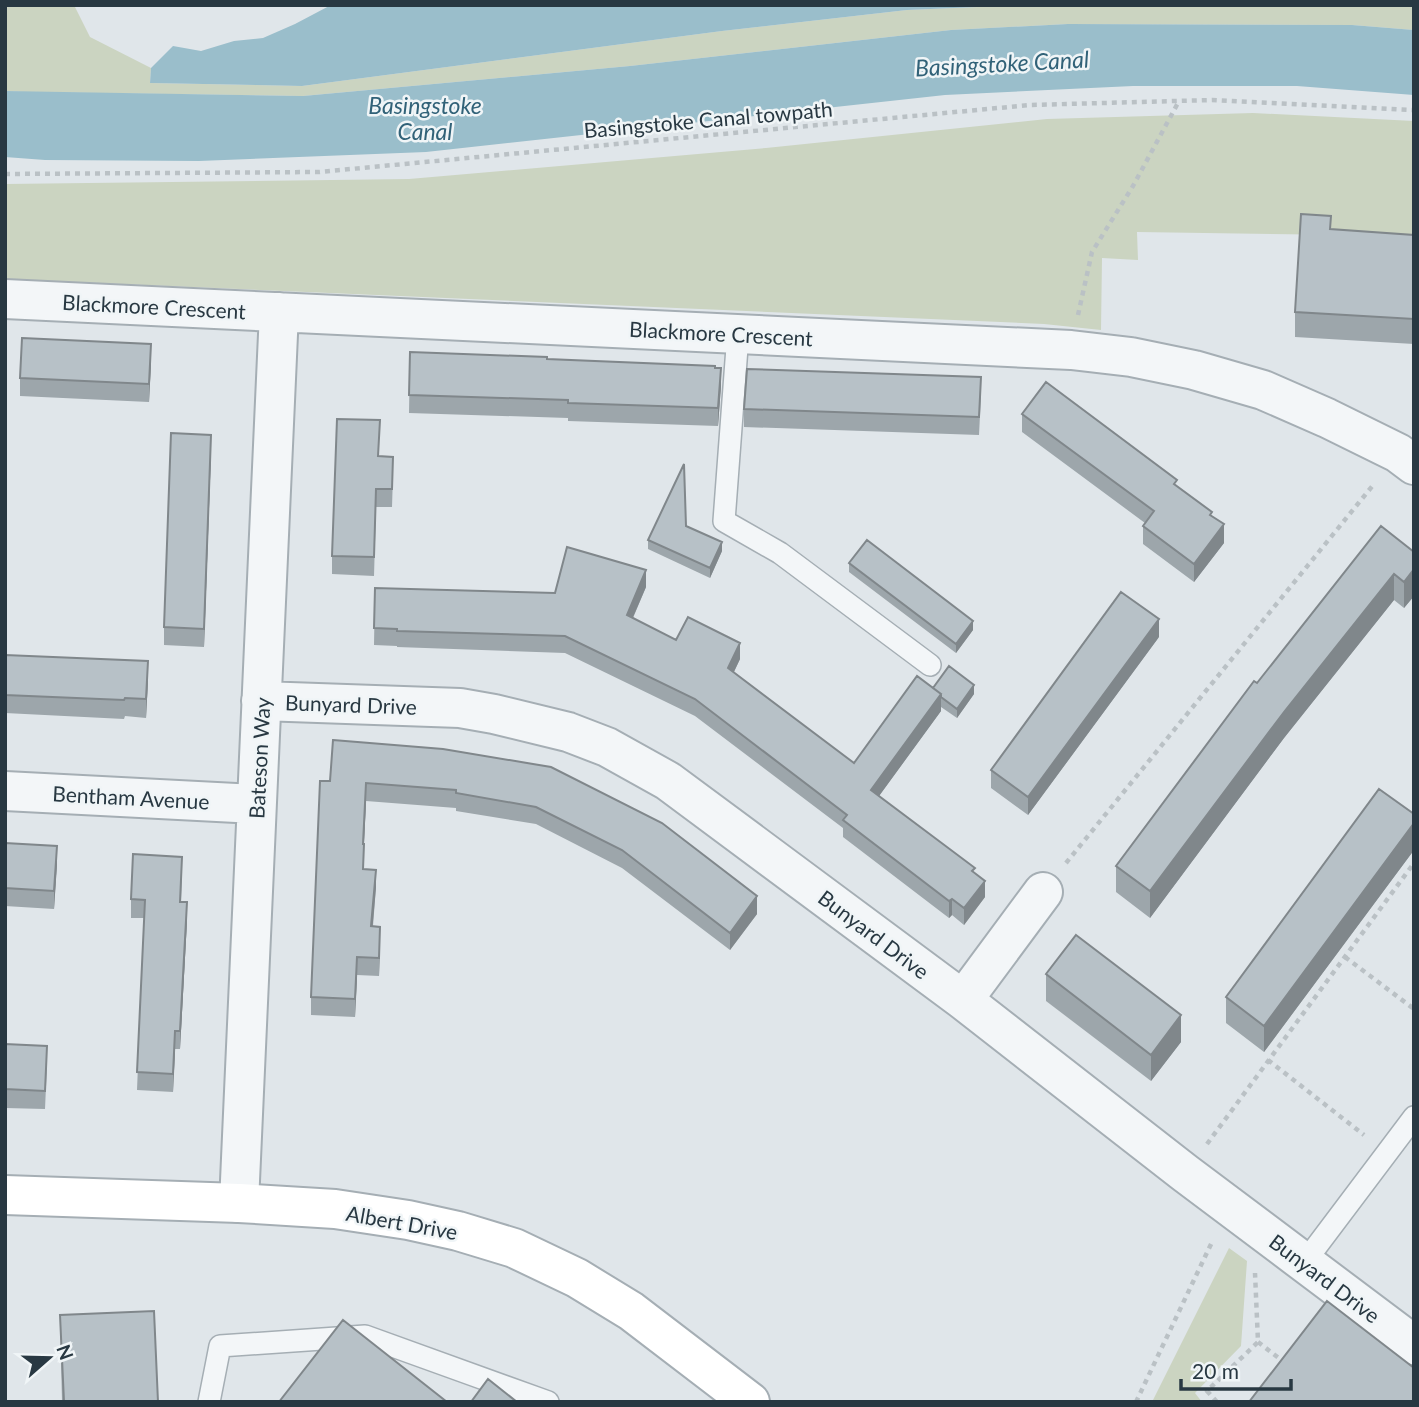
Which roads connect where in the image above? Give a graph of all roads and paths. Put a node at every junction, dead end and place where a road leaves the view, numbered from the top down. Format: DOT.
graph roads {
  1 [pos="1179,101"];
  2 [pos="1414,110"];
  3 [pos="5,174"];
  4 [pos="5,299"];
  5 [pos="279,312"];
  6 [pos="737,334"];
  7 [pos="1071,350"];
  8 [pos="1406,459"];
  9 [pos="930,666"];
  10 [pos="261,701"];
  11 [pos="5,791"];
  12 [pos="256,804"];
  13 [pos="1414,863"];
  14 [pos="1043,892"];
  15 [pos="1345,957"];
  16 [pos="963,1000"];
  17 [pos="1414,1009"];
  18 [pos="1268,1060"];
  19 [pos="1414,1117"];
  20 [pos="1387,1153"];
  21 [pos="1185,1173"];
  22 [pos="5,1195"];
  23 [pos="239,1203"];
  24 [pos="1241,1215"];
  25 [pos="1304,1263"];
  26 [pos="1258,1342"];
  27 [pos="1414,1345"];
  28 [pos="1290,1367"];
  29 [pos="209,1402"];
  30 [pos="548,1402"];
  31 [pos="750,1402"];
  32 [pos="1136,1402"];
  33 [pos="1217,1402"];
  1 -- 2 [label="path, Basingstoke Canal towpath"];
  1 -- 3 [label="path, Basingstoke Canal towpath"];
  1 -- 7 [label="path"];
  4 -- 5 [label="street, Blackmore Crescent"];
  5 -- 6 [label="street, Blackmore Crescent"];
  5 -- 10 [label="street, Bateson Way"];
  6 -- 7 [label="street, Blackmore Crescent"];
  6 -- 9 [label="lane"];
  7 -- 8 [label="street, Blackmore Crescent"];
  8 -- 14 [label="path"];
  10 -- 12 [label="street, Bateson Way"];
  10 -- 16 [label="street, Bunyard Drive"];
  11 -- 12 [label="street, Bentham Avenue"];
  12 -- 23 [label="street, Bateson Way"];
  13 -- 15 [label="path"];
  14 -- 16 [label="street"];
  15 -- 17 [label="path"];
  15 -- 18 [label="path"];
  16 -- 21 [label="street, Bunyard Drive"];
  18 -- 20 [label="path"];
  18 -- 21 [label="path"];
  19 -- 20 [label="lane"];
  20 -- 25 [label="lane"];
  21 -- 24 [label="street, Bunyard Drive"];
  22 -- 23 [label="street, Albert Drive"];
  23 -- 31 [label="street, Albert Drive"];
  24 -- 25 [label="street, Bunyard Drive"];
  24 -- 26 [label="path"];
  24 -- 32 [label="path"];
  25 -- 27 [label="street, Bunyard Drive"];
  26 -- 28 [label="path"];
  26 -- 33 [label="path"];
  29 -- 30 [label="lane"];
}
